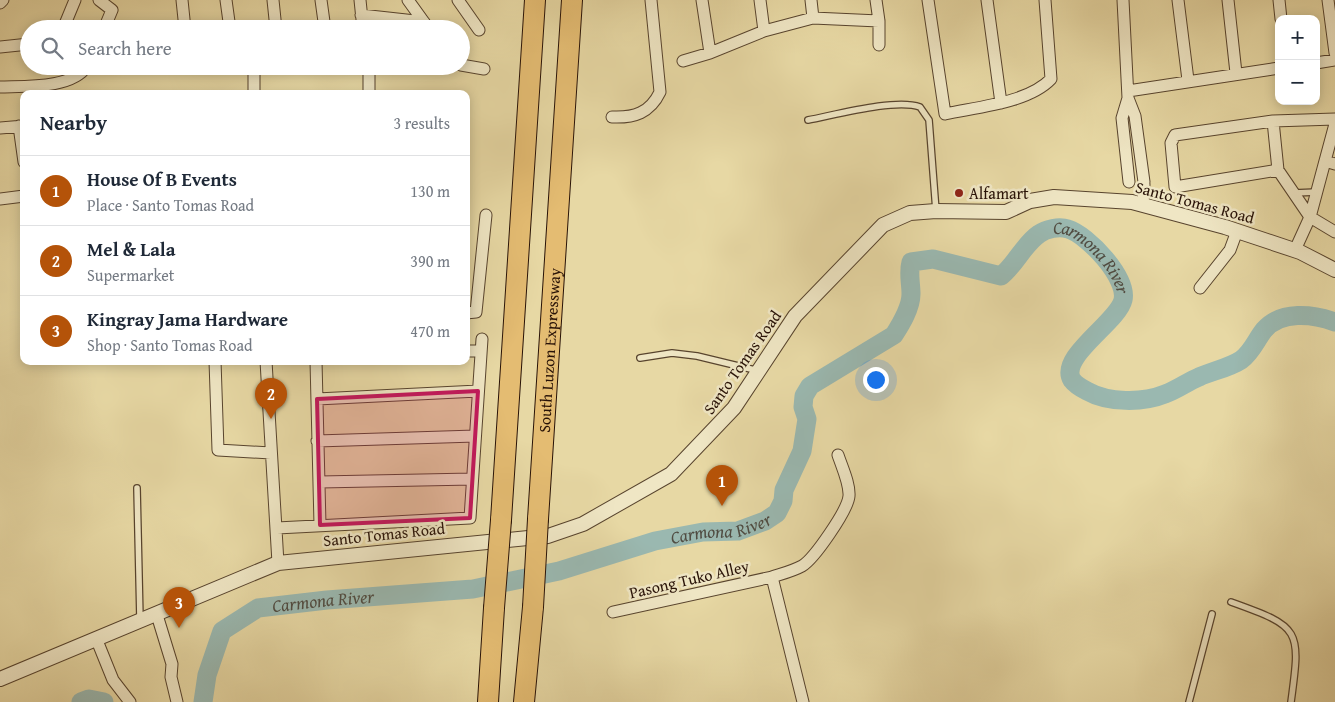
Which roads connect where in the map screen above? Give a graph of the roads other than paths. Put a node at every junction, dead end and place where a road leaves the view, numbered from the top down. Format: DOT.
graph roads {
  1 [pos="3,0"];
  2 [pos="75,0"];
  3 [pos="99,0"];
  4 [pos="182,0"];
  5 [pos="226,0"];
  6 [pos="273,0"];
  7 [pos="321,0"];
  8 [pos="360,0"];
  9 [pos="408,0"];
  10 [pos="458,0"];
  11 [pos="535,0"];
  12 [pos="572,0"];
  13 [pos="651,0"];
  14 [pos="702,0"];
  15 [pos="760,0"];
  16 [pos="811,0"];
  17 [pos="876,0"];
  18 [pos="928,0"];
  19 [pos="987,0"];
  20 [pos="1045,0"];
  21 [pos="1123,0"];
  22 [pos="1178,0"];
  23 [pos="1228,0"];
  24 [pos="1279,0"];
  25 [pos="1328,0"];
  26 [pos="0,3"];
  27 [pos="1281,15"];
  28 [pos="361,16"];
  29 [pos="813,18"];
  30 [pos="66,20"];
  31 [pos="108,20"];
  32 [pos="184,20"];
  33 [pos="229,20"];
  34 [pos="275,20"];
  35 [pos="324,20"];
  36 [pos="362,20"];
  37 [pos="387,20"];
  38 [pos="422,20"];
  39 [pos="879,21"];
  40 [pos="479,30"];
  41 [pos="764,31"];
  42 [pos="879,44"];
  43 [pos="20,45"];
  44 [pos="0,47"];
  45 [pos="710,53"];
  46 [pos="1335,53"];
  47 [pos="1335,60"];
  48 [pos="683,61"];
  49 [pos="1320,62"];
  50 [pos="470,67"];
  51 [pos="1275,68"];
  52 [pos="484,69"];
  53 [pos="1236,73"];
  54 [pos="82,75"];
  55 [pos="254,75"];
  56 [pos="369,75"];
  57 [pos="1188,80"];
  58 [pos="0,87"];
  59 [pos="254,90"];
  60 [pos="369,90"];
  61 [pos="1128,94"];
  62 [pos="1002,103"];
  63 [pos="612,117"];
  64 [pos="1335,119"];
  65 [pos="808,120"];
  66 [pos="1273,121"];
  67 [pos="1335,124"];
  68 [pos="20,126"];
  69 [pos="0,128"];
  70 [pos="1141,157"];
  71 [pos="1127,159"];
  72 [pos="1330,162"];
  73 [pos="1278,170"];
  74 [pos="1317,192"];
  75 [pos="1294,193"];
  76 [pos="20,196"];
  77 [pos="0,199"];
  78 [pos="1138,203"];
  79 [pos="936,211"];
  80 [pos="486,215"];
  81 [pos="1310,217"];
  82 [pos="1237,231"];
  83 [pos="1335,232"];
  84 [pos="1295,250"];
  85 [pos="1335,270"];
  86 [pos="1200,288"];
  87 [pos="470,312"];
  88 [pos="470,350"];
  89 [pos="640,358"];
  90 [pos="215,365"];
  91 [pos="266,365"];
  92 [pos="316,365"];
  93 [pos="759,371"];
  94 [pos="478,391"];
  95 [pos="317,399"];
  96 [pos="475,436"];
  97 [pos="317,441"];
  98 [pos="271,453"];
  99 [pos="838,455"];
  100 [pos="472,480"];
  101 [pos="320,482"];
  102 [pos="137,488"];
  103 [pos="320,525"];
  104 [pos="277,528"];
  105 [pos="278,563"];
  106 [pos="772,577"];
  107 [pos="1231,602"];
  108 [pos="613,612"];
  109 [pos="1212,614"];
  110 [pos="157,615"];
  111 [pos="140,621"];
  112 [pos="96,638"];
  113 [pos="1,676"];
  114 [pos="130,702"];
  115 [pos="177,702"];
  116 [pos="488,702"];
  117 [pos="524,702"];
  118 [pos="802,702"];
  119 [pos="1189,702"];
  120 [pos="1291,702"];
  1 -- 26 [label="street"];
  2 -- 30 [label="street"];
  3 -- 31 [label="street"];
  4 -- 32 [label="street"];
  5 -- 33 [label="street"];
  6 -- 34 [label="street"];
  7 -- 35 [label="street"];
  8 -- 28 [label="street"];
  9 -- 38 [label="street"];
  10 -- 40 [label="street"];
  11 -- 116 [label="highway, bridge"];
  12 -- 117 [label="highway, South Luzon Expressway, bridge"];
  13 -- 63 [label="street"];
  14 -- 45 [label="street"];
  15 -- 41 [label="street"];
  16 -- 29 [label="street"];
  17 -- 39 [label="street"];
  18 -- 62 [label="street"];
  19 -- 62 [label="street"];
  20 -- 62 [label="street"];
  21 -- 61 [label="street"];
  22 -- 57 [label="street"];
  23 -- 53 [label="street"];
  24 -- 27 [label="street"];
  25 -- 46 [label="street"];
  28 -- 36 [label="street"];
  28 -- 37 [label="street"];
  29 -- 39 [label="street"];
  29 -- 41 [label="street"];
  39 -- 42 [label="street"];
  41 -- 45 [label="street"];
  43 -- 44 [label="street"];
  45 -- 48 [label="street"];
  47 -- 49 [label="street"];
  50 -- 52 [label="street"];
  51 -- 53 [label="street"];
  53 -- 57 [label="street"];
  54 -- 58 [label="street"];
  55 -- 59 [label="street"];
  56 -- 60 [label="street"];
  57 -- 61 [label="street"];
  61 -- 70 [label="street"];
  61 -- 71 [label="street"];
  64 -- 66 [label="street"];
  65 -- 79 [label="lane"];
  66 -- 73 [label="street"];
  66 -- 73 [label="street"];
  67 -- 72 [label="street"];
  68 -- 69 [label="street"];
  70 -- 71 [label="street"];
  70 -- 78 [label="street"];
  71 -- 78 [label="street"];
  72 -- 74 [label="street"];
  73 -- 75 [label="street"];
  74 -- 75 [label="lane"];
  74 -- 81 [label="street"];
  75 -- 81 [label="street"];
  76 -- 77 [label="street"];
  78 -- 79 [label="street, Santo Tomas Road"];
  78 -- 82 [label="street, Santo Tomas Road"];
  79 -- 93 [label="street, Santo Tomas Road"];
  80 -- 87 [label="street"];
  81 -- 83 [label="street"];
  81 -- 84 [label="street"];
  82 -- 84 [label="street, Santo Tomas Road"];
  82 -- 86 [label="street"];
  84 -- 85 [label="street, Santo Tomas Road"];
  88 -- 94 [label="street"];
  89 -- 93 [label="lane"];
  90 -- 98 [label="street"];
  91 -- 98 [label="street"];
  92 -- 95 [label="street"];
  93 -- 105 [label="street, Santo Tomas Road"];
  94 -- 95 [label="street"];
  94 -- 96 [label="street"];
  95 -- 97 [label="street"];
  96 -- 97 [label="street"];
  96 -- 100 [label="street"];
  97 -- 101 [label="street"];
  98 -- 104 [label="street"];
  99 -- 106 [label="street, Pasong Tuko Alley"];
  100 -- 101 [label="street"];
  100 -- 103 [label="street"];
  101 -- 103 [label="street"];
  102 -- 111 [label="lane"];
  103 -- 104 [label="street"];
  104 -- 105 [label="street"];
  105 -- 110 [label="street, Santo Tomas Road"];
  106 -- 108 [label="street, Pasong Tuko Alley"];
  106 -- 118 [label="street, Pasong Tuko Alley"];
  107 -- 120 [label="lane"];
  109 -- 119 [label="lane"];
  110 -- 111 [label="street, Santo Tomas Road"];
  110 -- 115 [label="street"];
  111 -- 112 [label="street, Santo Tomas Road"];
  112 -- 113 [label="street, Santo Tomas Road"];
  112 -- 114 [label="street"];
}
